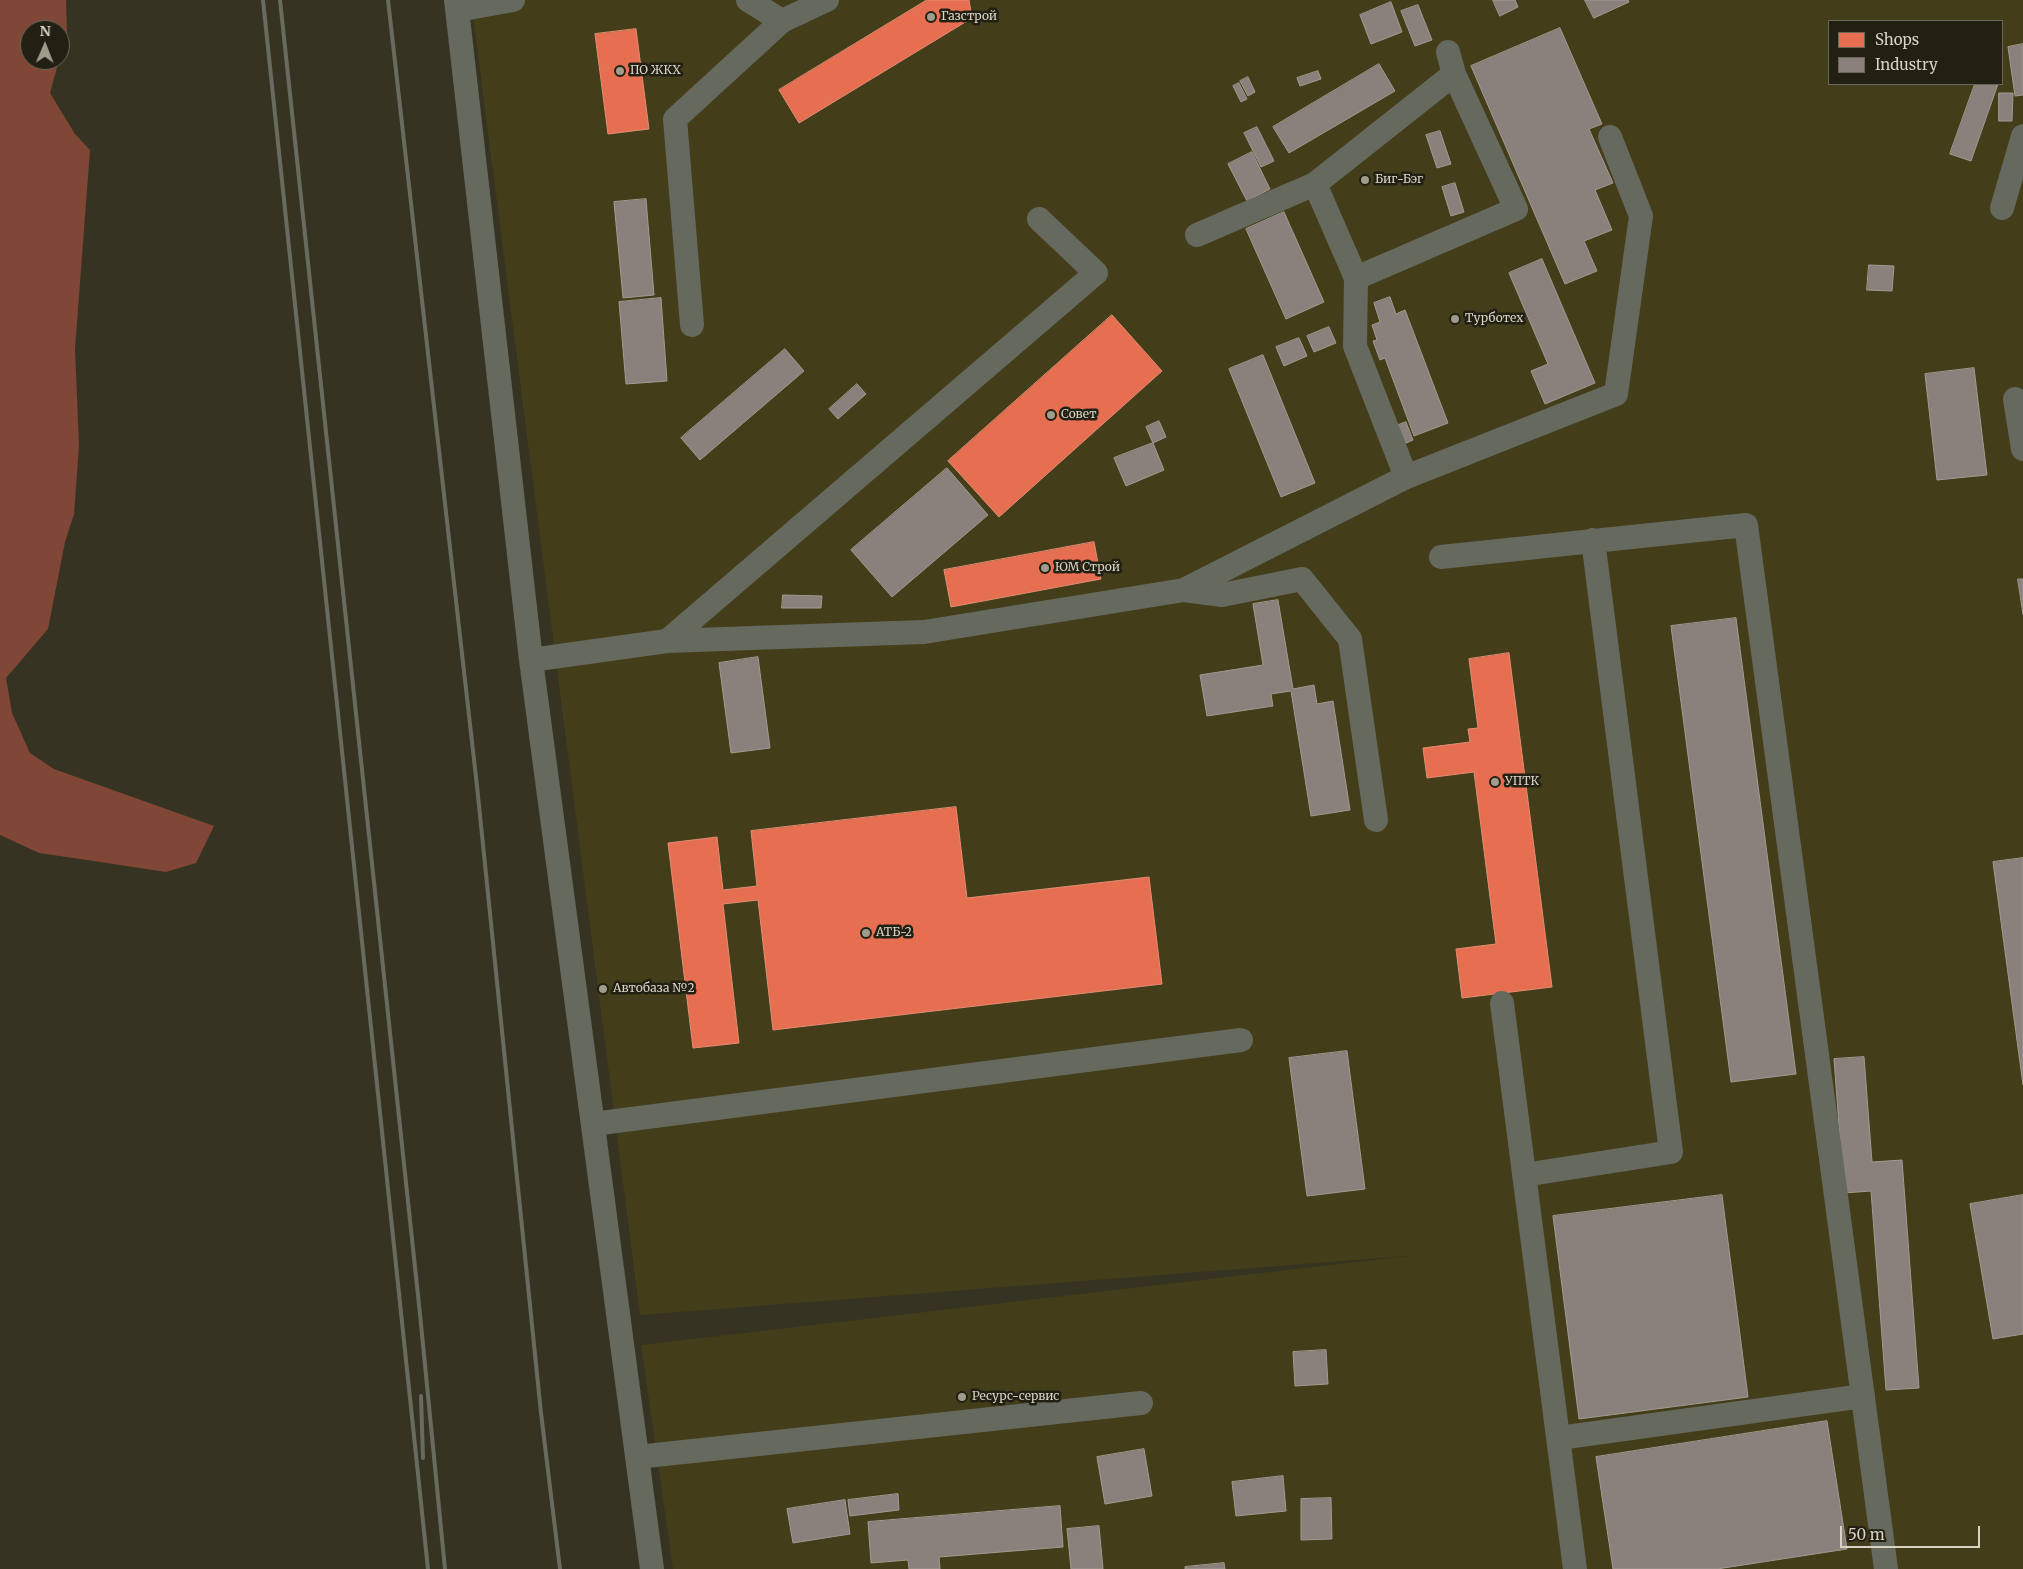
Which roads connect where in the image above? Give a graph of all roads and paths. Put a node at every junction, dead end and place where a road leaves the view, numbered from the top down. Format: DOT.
graph roads {
  1 [pos="513,0"];
  2 [pos="748,0"];
  3 [pos="827,0"];
  4 [pos="457,5"];
  5 [pos="782,21"];
  6 [pos="1448,52"];
  7 [pos="1454,74"];
  8 [pos="2023,136"];
  9 [pos="1610,137"];
  10 [pos="1315,184"];
  11 [pos="2002,208"];
  12 [pos="1038,219"];
  13 [pos="1196,234"];
  14 [pos="1356,278"];
  15 [pos="692,325"];
  16 [pos="2015,399"];
  17 [pos="2023,449"];
  18 [pos="1406,477"];
  19 [pos="1593,540"];
  20 [pos="1442,557"];
  21 [pos="1184,590"];
  22 [pos="667,641"];
  23 [pos="532,660"];
  24 [pos="1376,820"];
  25 [pos="1502,1003"];
  26 [pos="1241,1040"];
  27 [pos="593,1124"];
  28 [pos="1524,1175"];
  29 [pos="1863,1396"];
  30 [pos="1141,1403"];
  31 [pos="1559,1438"];
  32 [pos="637,1457"];
  33 [pos="652,1569"];
  34 [pos="1575,1569"];
  35 [pos="1886,1569"];
  1 -- 4 [label="street"];
  2 -- 5 [label="street"];
  3 -- 5 [label="street"];
  4 -- 23 [label="street"];
  5 -- 15 [label="street"];
  6 -- 7 [label="street"];
  7 -- 10 [label="street"];
  7 -- 14 [label="street"];
  8 -- 11 [label="street"];
  9 -- 18 [label="street"];
  10 -- 13 [label="street"];
  10 -- 14 [label="street"];
  12 -- 22 [label="street"];
  14 -- 18 [label="street"];
  16 -- 17 [label="street"];
  18 -- 21 [label="street"];
  19 -- 20 [label="street"];
  19 -- 28 [label="street"];
  19 -- 29 [label="street"];
  21 -- 22 [label="street"];
  21 -- 24 [label="street"];
  22 -- 23 [label="street"];
  23 -- 27 [label="street"];
  25 -- 28 [label="street"];
  26 -- 27 [label="street"];
  27 -- 32 [label="street"];
  28 -- 31 [label="street"];
  29 -- 31 [label="street"];
  29 -- 35 [label="street"];
  30 -- 32 [label="street"];
  31 -- 34 [label="street"];
  32 -- 33 [label="street"];
}
